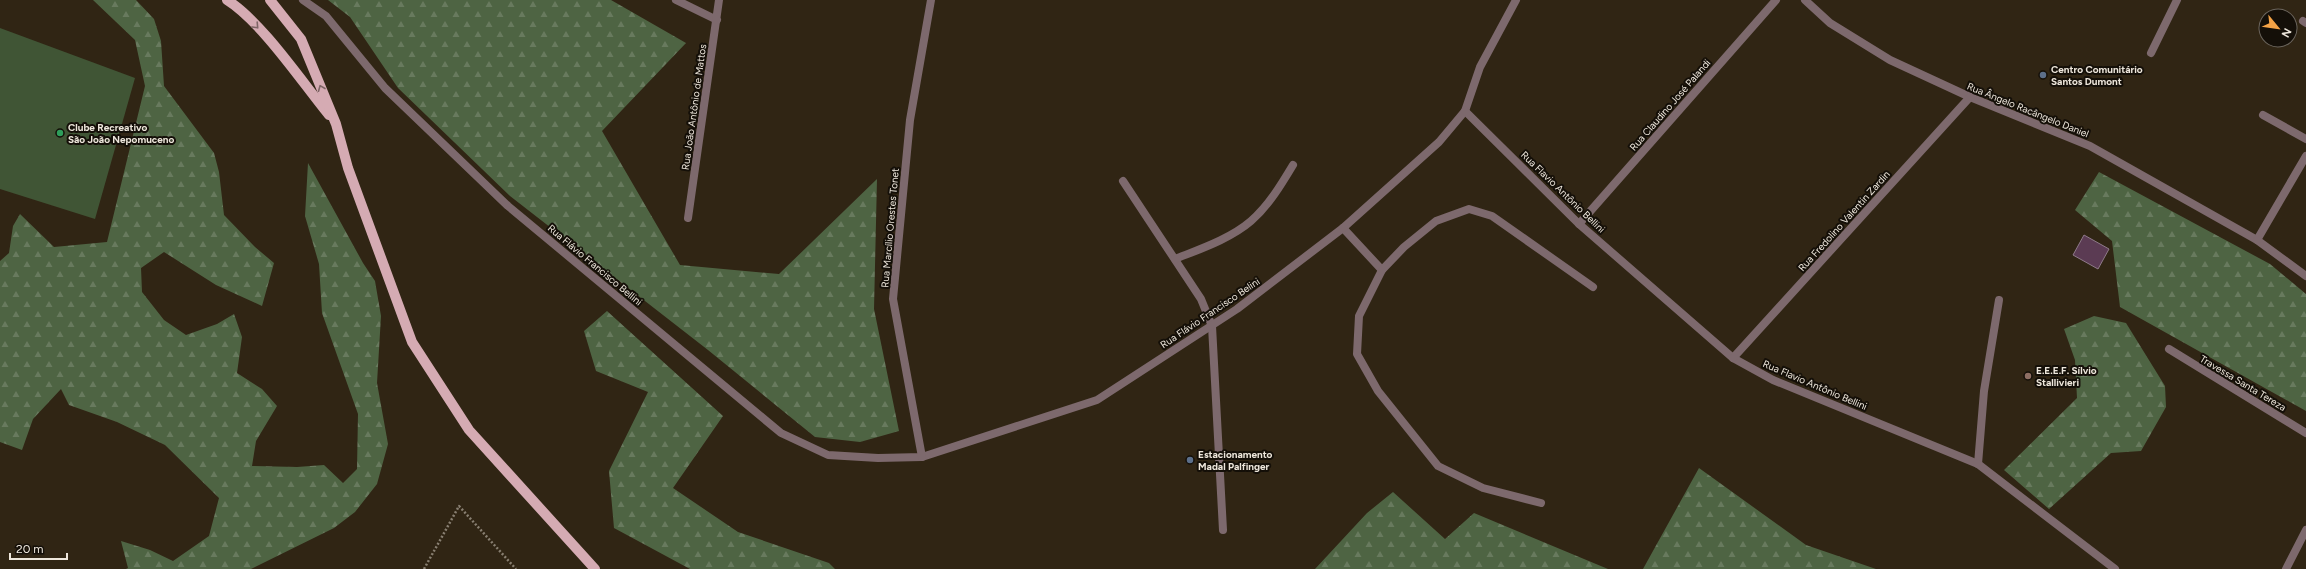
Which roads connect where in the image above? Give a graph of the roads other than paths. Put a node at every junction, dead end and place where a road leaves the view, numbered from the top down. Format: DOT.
graph roads {
  1 [pos="227,0"];
  2 [pos="270,0"];
  3 [pos="303,0"];
  4 [pos="676,0"];
  5 [pos="719,0"];
  6 [pos="931,0"];
  7 [pos="1516,0"];
  8 [pos="1776,0"];
  9 [pos="1805,0"];
  10 [pos="2177,0"];
  11 [pos="717,20"];
  12 [pos="2151,53"];
  13 [pos="1970,97"];
  14 [pos="1465,111"];
  15 [pos="2263,115"];
  16 [pos="336,124"];
  17 [pos="2306,139"];
  18 [pos="2306,156"];
  19 [pos="1293,165"];
  20 [pos="2303,168"];
  21 [pos="1123,181"];
  22 [pos="688,218"];
  23 [pos="1579,224"];
  24 [pos="1343,228"];
  25 [pos="2257,240"];
  26 [pos="1175,260"];
  27 [pos="1382,270"];
  28 [pos="2306,276"];
  29 [pos="1593,287"];
  30 [pos="1999,300"];
  31 [pos="1212,326"];
  32 [pos="2169,349"];
  33 [pos="1733,358"];
  34 [pos="2306,433"];
  35 [pos="922,457"];
  36 [pos="1978,464"];
  37 [pos="1541,503"];
  38 [pos="1223,530"];
  39 [pos="2306,530"];
  40 [pos="595,569"];
  41 [pos="2115,569"];
  42 [pos="2286,569"];
  1 -- 16 [label="main road, one-way"];
  16 -- 2 [label="main road, one-way"];
  3 -- 35 [label="street, Rua Flávio Francisco Bellini"];
  4 -- 11 [label="street"];
  5 -- 11 [label="street, Rua João Antônio de Mattos"];
  6 -- 35 [label="street, Rua Marcílio Orestes Tonet"];
  7 -- 14 [label="street"];
  8 -- 23 [label="street, Rua Claudino José Palandi"];
  9 -- 13 [label="street, Rua Ângelo Racângelo Daniel"];
  10 -- 12 [label="street"];
  11 -- 22 [label="street, Rua João Antônio de Mattos"];
  13 -- 25 [label="street, Rua Ângelo Racângelo Daniel"];
  13 -- 33 [label="street, Rua Fredolino Valentin Zardin"];
  14 -- 23 [label="street, Rua Flavio Antônio Bellini"];
  14 -- 24 [label="street, Rua Flávio Francisco Belini"];
  15 -- 17 [label="street"];
  16 -- 40 [label="main road"];
  18 -- 20 [label="street"];
  19 -- 26 [label="street"];
  20 -- 25 [label="street"];
  21 -- 26 [label="street"];
  23 -- 33 [label="street, Rua Flavio Antônio Bellini"];
  24 -- 27 [label="street"];
  24 -- 31 [label="street, Rua Flávio Francisco Belini"];
  25 -- 28 [label="street, Rua Ângelo Racângelo Daniel"];
  26 -- 31 [label="street"];
  27 -- 29 [label="street"];
  27 -- 37 [label="street"];
  30 -- 36 [label="street"];
  31 -- 35 [label="street, Rua Flávio Francisco Belini"];
  31 -- 38 [label="street"];
  32 -- 34 [label="street, Travessa Santa Tereza"];
  33 -- 36 [label="street, Rua Flavio Antônio Bellini"];
  36 -- 41 [label="street, Rua Flavio Antônio Bellini"];
  39 -- 42 [label="street"];
}
